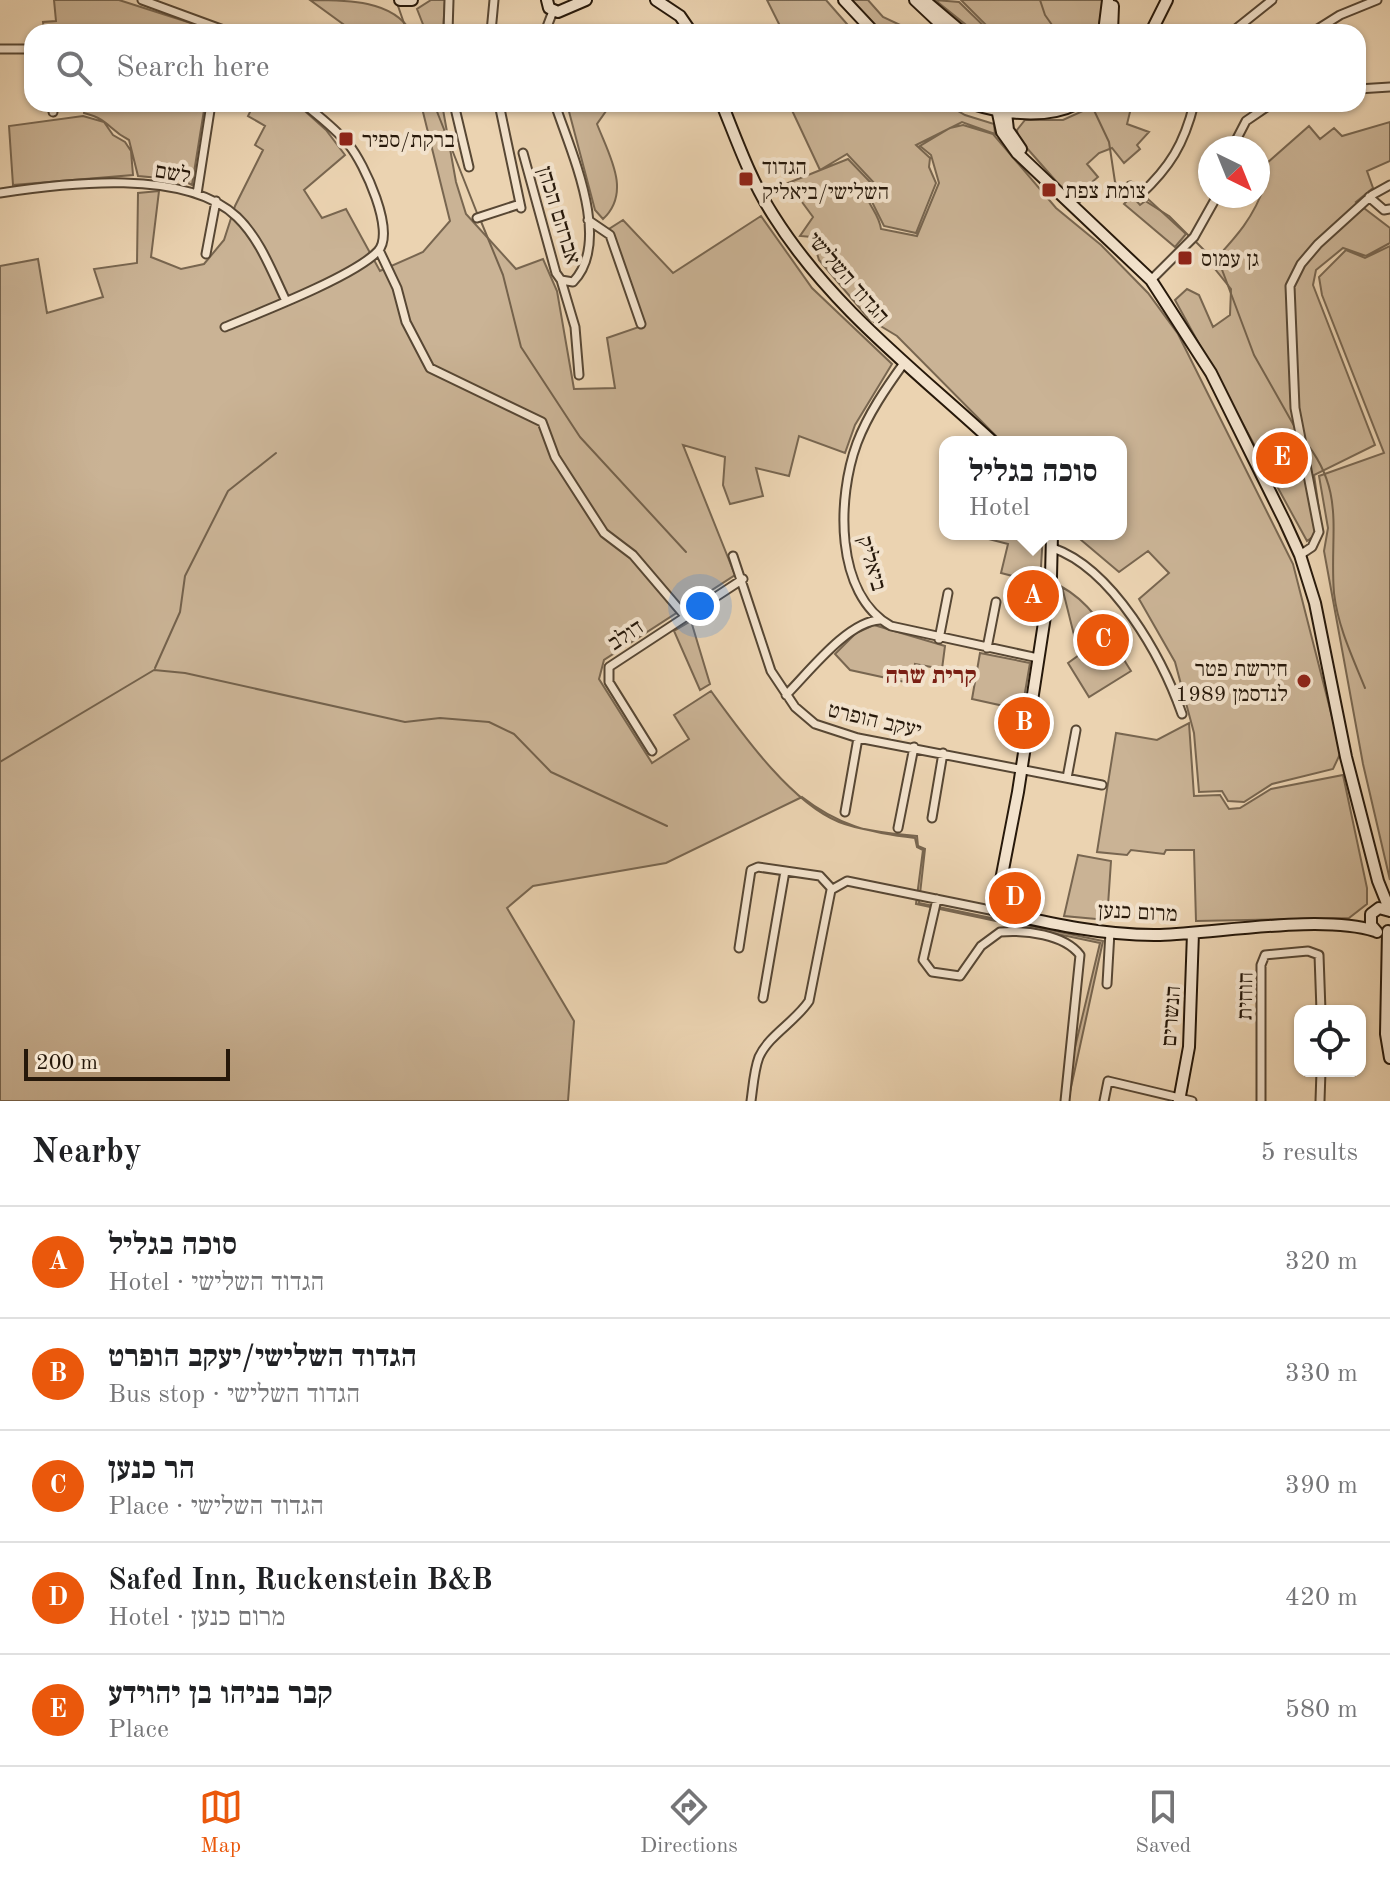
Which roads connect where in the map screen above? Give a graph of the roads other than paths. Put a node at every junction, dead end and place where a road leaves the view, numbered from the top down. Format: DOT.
graph roads {
  1 [pos="142,0"];
  2 [pos="403,0"];
  3 [pos="412,0"];
  4 [pos="449,0"];
  5 [pos="494,0"];
  6 [pos="547,0"];
  7 [pos="586,0"];
  8 [pos="656,0"];
  9 [pos="844,0"];
  10 [pos="915,0"];
  11 [pos="924,0"];
  12 [pos="1108,0"];
  13 [pos="1114,0"];
  14 [pos="1167,0"];
  15 [pos="1272,0"];
  16 [pos="1377,0"];
  17 [pos="553,11"];
  18 [pos="207,24"];
  19 [pos="448,24"];
  20 [pos="492,24"];
  21 [pos="548,24"];
  22 [pos="686,24"];
  23 [pos="866,24"];
  24 [pos="940,24"];
  25 [pos="952,24"];
  26 [pos="1105,24"];
  27 [pos="1112,24"];
  28 [pos="1155,24"];
  29 [pos="1242,24"];
  30 [pos="1326,24"];
  31 [pos="0,49"];
  32 [pos="24,49"];
  33 [pos="1390,87"];
  34 [pos="1366,88"];
  35 [pos="210,112"];
  36 [pos="314,112"];
  37 [pos="456,112"];
  38 [pos="501,112"];
  39 [pos="558,112"];
  40 [pos="725,112"];
  41 [pos="1001,112"];
  42 [pos="1002,112"];
  43 [pos="1024,112"];
  44 [pos="1054,112"];
  45 [pos="1192,112"];
  46 [pos="1258,112"];
  47 [pos="1029,113"];
  48 [pos="1012,135"];
  49 [pos="1238,136"];
  50 [pos="523,153"];
  51 [pos="1026,162"];
  52 [pos="469,167"];
  53 [pos="1390,185"];
  54 [pos="1130,186"];
  55 [pos="0,193"];
  56 [pos="197,194"];
  57 [pos="1369,197"];
  58 [pos="216,201"];
  59 [pos="1210,208"];
  60 [pos="1390,209"];
  61 [pos="477,218"];
  62 [pos="588,220"];
  63 [pos="379,250"];
  64 [pos="206,254"];
  65 [pos="561,280"];
  66 [pos="1151,280"];
  67 [pos="286,301"];
  68 [pos="641,324"];
  69 [pos="225,327"];
  70 [pos="904,363"];
  71 [pos="579,375"];
  72 [pos="986,436"];
  73 [pos="1052,540"];
  74 [pos="1053,548"];
  75 [pos="1300,555"];
  76 [pos="733,556"];
  77 [pos="743,579"];
  78 [pos="948,593"];
  79 [pos="996,602"];
  80 [pos="685,616"];
  81 [pos="880,620"];
  82 [pos="939,639"];
  83 [pos="987,648"];
  84 [pos="1038,658"];
  85 [pos="786,695"];
  86 [pos="1182,714"];
  87 [pos="1076,730"];
  88 [pos="858,738"];
  89 [pos="914,747"];
  90 [pos="652,751"];
  91 [pos="943,753"];
  92 [pos="1021,768"];
  93 [pos="1067,778"];
  94 [pos="1102,785"];
  95 [pos="845,812"];
  96 [pos="932,818"];
  97 [pos="898,828"];
  98 [pos="785,871"];
  99 [pos="1378,881"];
  100 [pos="832,889"];
  101 [pos="937,899"];
  102 [pos="995,911"];
  103 [pos="1390,911"];
  104 [pos="1373,912"];
  105 [pos="1341,925"];
  106 [pos="1383,931"];
  107 [pos="1110,932"];
  108 [pos="1193,933"];
  109 [pos="739,948"];
  110 [pos="1107,984"];
  111 [pos="763,998"];
  112 [pos="1321,1005"];
  113 [pos="1390,1058"];
  114 [pos="1321,1077"];
  115 [pos="1180,1099"];
  116 [pos="751,1101"];
  117 [pos="1065,1101"];
  118 [pos="1104,1101"];
  119 [pos="1192,1101"];
  120 [pos="1261,1101"];
  121 [pos="1320,1101"];
  1 -- 18 [label="street"];
  2 -- 3 [label="street"];
  4 -- 19 [label="street"];
  5 -- 20 [label="street"];
  6 -- 17 [label="street"];
  7 -- 17 [label="street"];
  8 -- 22 [label="street"];
  9 -- 23 [label="street"];
  10 -- 24 [label="street"];
  11 -- 25 [label="street"];
  12 -- 26 [label="street"];
  13 -- 27 [label="street"];
  14 -- 28 [label="street"];
  15 -- 29 [label="street"];
  16 -- 30 [label="street"];
  17 -- 21 [label="street"];
  31 -- 32 [label="street"];
  33 -- 34 [label="street"];
  35 -- 56 [label="street"];
  36 -- 63 [label="street"];
  37 -- 52 [label="street"];
  38 -- 61 [label="street"];
  39 -- 62 [label="street, אברהם הכהן"];
  40 -- 70 [label="street, הגדוד השלישי"];
  41 -- 51 [label="street"];
  42 -- 48 [label="street"];
  43 -- 47 [label="street"];
  44 -- 47 [label="street"];
  45 -- 54 [label="street"];
  46 -- 49 [label="street"];
  47 -- 48 [label="street"];
  48 -- 51 [label="street"];
  50 -- 65 [label="street, אברהם הכהן"];
  51 -- 66 [label="street"];
  53 -- 57 [label="street"];
  55 -- 56 [label="street, לשם"];
  56 -- 58 [label="street, לשם"];
  57 -- 60 [label="street"];
  57 -- 75 [label="street"];
  58 -- 64 [label="street"];
  58 -- 67 [label="street, לשם"];
  59 -- 66 [label="street"];
  62 -- 65 [label="street, אברהם הכהן"];
  62 -- 68 [label="street"];
  63 -- 67 [label="street"];
  63 -- 80 [label="street"];
  65 -- 71 [label="street"];
  66 -- 75 [label="street"];
  67 -- 69 [label="street"];
  70 -- 72 [label="street, הגדוד השלישי"];
  70 -- 81 [label="street, ביאליק"];
  73 -- 74 [label="street"];
  74 -- 84 [label="street"];
  74 -- 86 [label="street"];
  75 -- 99 [label="street"];
  76 -- 77 [label="street, יעקב הופרט"];
  77 -- 80 [label="street, דולב"];
  77 -- 85 [label="street, יעקב הופרט"];
  78 -- 82 [label="street"];
  79 -- 83 [label="street"];
  80 -- 90 [label="street, דולב"];
  81 -- 82 [label="street, ביאליק"];
  81 -- 85 [label="street"];
  82 -- 83 [label="street, ביאליק"];
  83 -- 84 [label="street, ביאליק"];
  84 -- 92 [label="street"];
  85 -- 88 [label="street, יעקב הופרט"];
  87 -- 93 [label="street"];
  88 -- 89 [label="street, יעקב הופרט"];
  88 -- 95 [label="street"];
  89 -- 91 [label="street, יעקב הופרט"];
  89 -- 97 [label="street"];
  91 -- 92 [label="street, יעקב הופרט"];
  91 -- 96 [label="street"];
  92 -- 93 [label="street"];
  92 -- 102 [label="street"];
  93 -- 94 [label="street"];
  98 -- 100 [label="street"];
  98 -- 109 [label="street"];
  98 -- 111 [label="street"];
  99 -- 103 [label="street"];
  99 -- 104 [label="street"];
  100 -- 101 [label="street, מרום כנען"];
  100 -- 116 [label="street"];
  101 -- 102 [label="street, מרום כנען"];
  101 -- 117 [label="street"];
  102 -- 107 [label="street, מרום כנען"];
  103 -- 104 [label="street"];
  104 -- 105 [label="street, מרום כנען"];
  104 -- 106 [label="street"];
  105 -- 106 [label="street, מרום כנען"];
  105 -- 108 [label="street, מרום כנען"];
  106 -- 113 [label="street"];
  107 -- 108 [label="street, מרום כנען"];
  107 -- 110 [label="street"];
  108 -- 115 [label="street, הנשרים"];
  112 -- 120 [label="street, חוחית"];
  114 -- 121 [label="street"];
  115 -- 118 [label="street"];
  115 -- 119 [label="street"];
}
